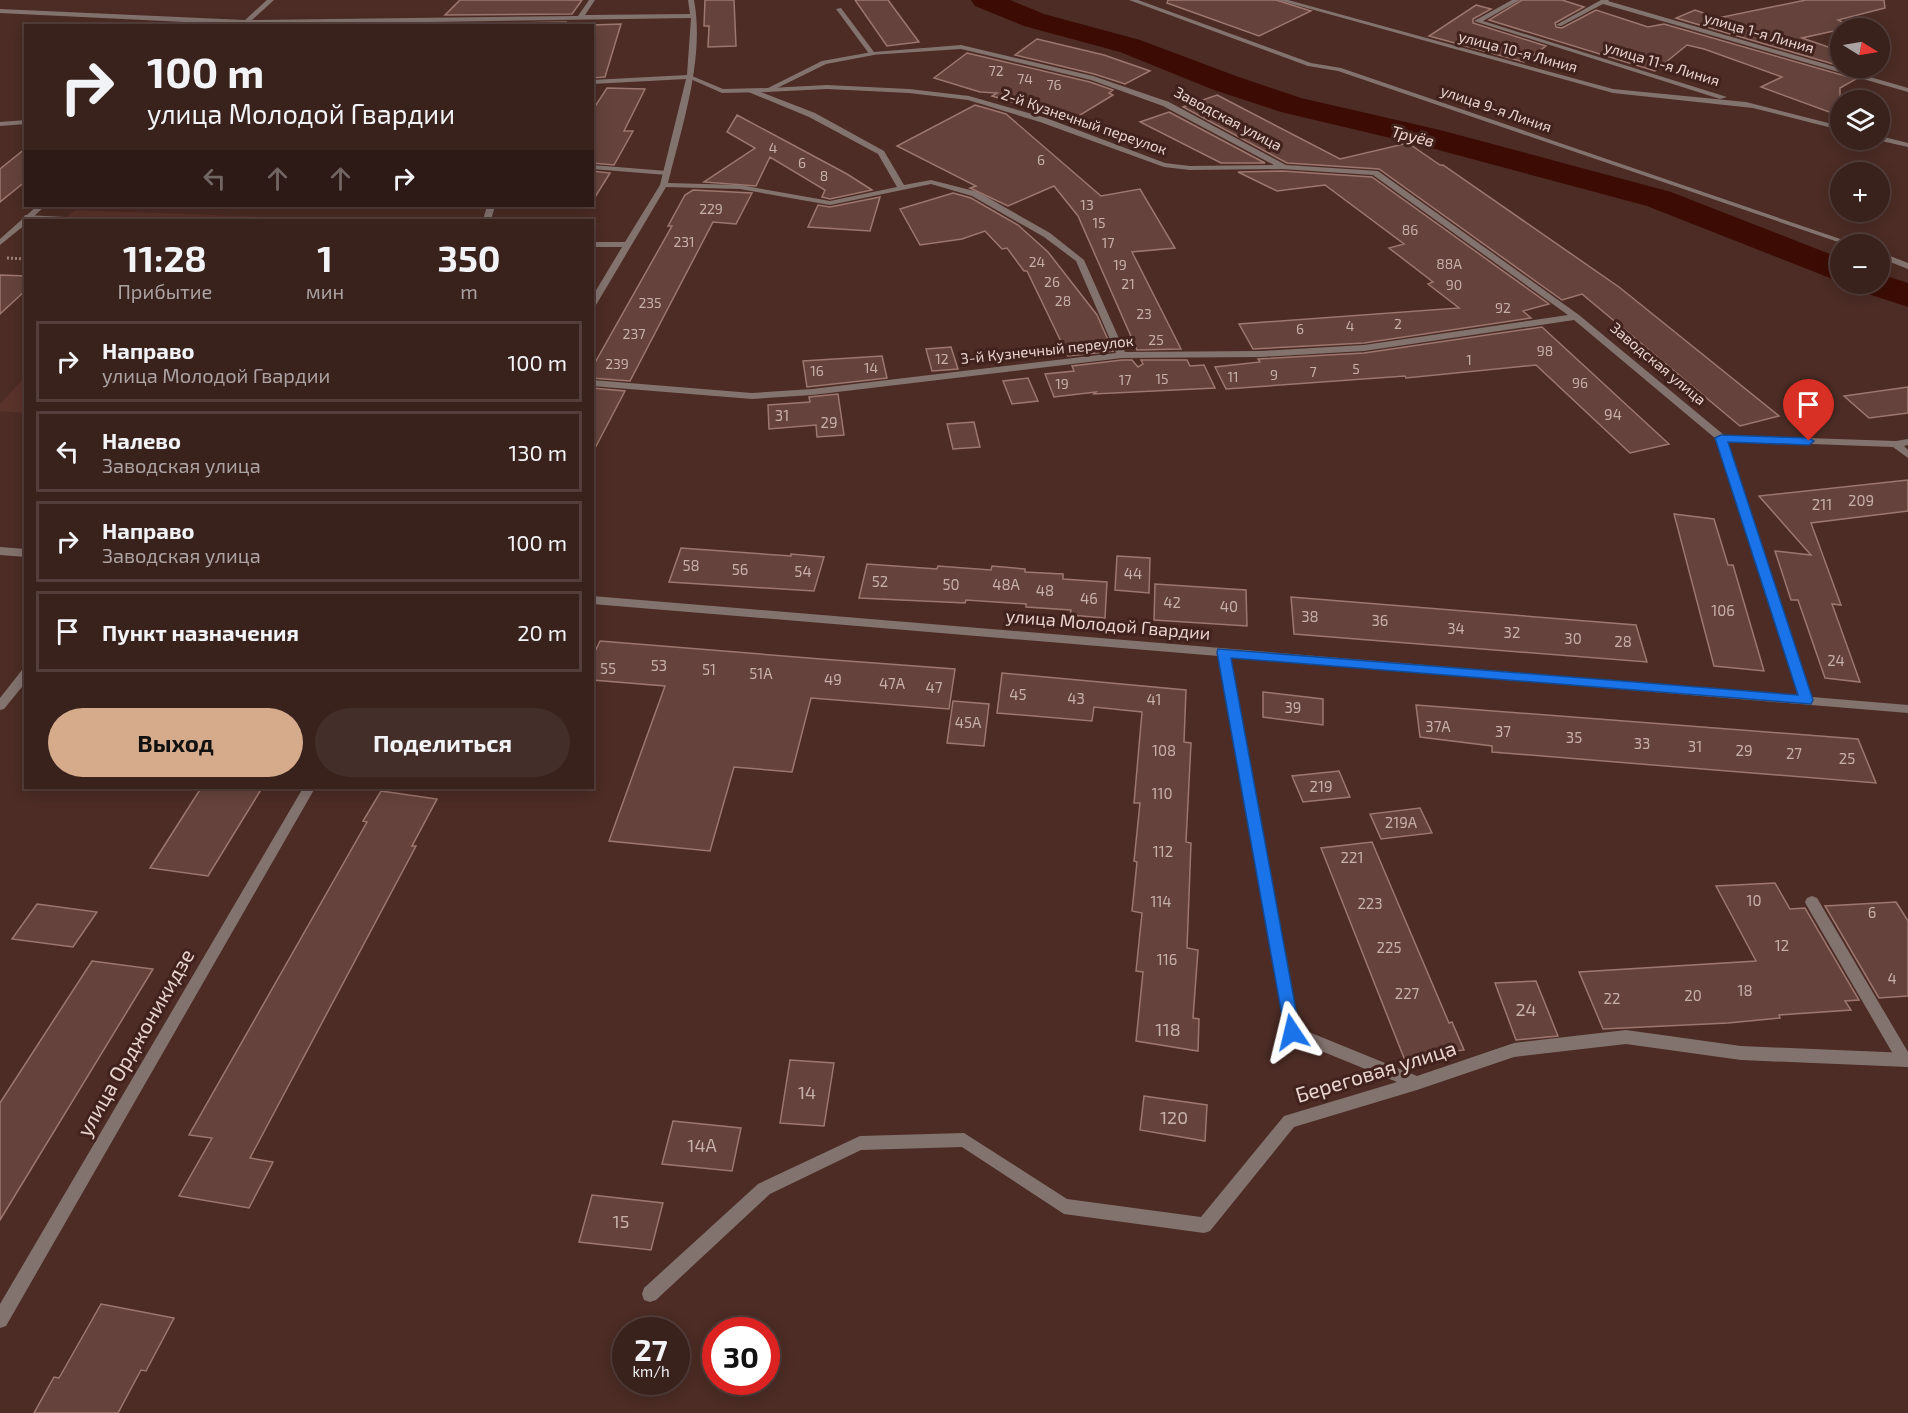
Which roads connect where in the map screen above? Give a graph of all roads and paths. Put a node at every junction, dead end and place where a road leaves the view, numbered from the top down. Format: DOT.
graph roads {
  1 [pos="271,0"];
  2 [pos="592,0"];
  3 [pos="691,0"];
  4 [pos="1132,0"];
  5 [pos="1285,0"];
  6 [pos="1517,0"];
  7 [pos="1605,1"];
  8 [pos="839,9"];
  9 [pos="0,11"];
  10 [pos="694,16"];
  11 [pos="580,18"];
  12 [pos="244,24"];
  13 [pos="1559,25"];
  14 [pos="872,54"];
  15 [pos="690,77"];
  16 [pos="594,82"];
  17 [pos="768,90"];
  18 [pos="1908,90"];
  19 [pos="750,91"];
  20 [pos="1752,106"];
  21 [pos="24,122"];
  22 [pos="0,124"];
  23 [pos="1830,126"];
  24 [pos="1890,140"];
  25 [pos="1908,145"];
  26 [pos="594,167"];
  27 [pos="1284,167"];
  28 [pos="667,173"];
  29 [pos="664,184"];
  30 [pos="902,189"];
  31 [pos="40,207"];
  32 [pos="28,217"];
  33 [pos="66,219"];
  34 [pos="24,221"];
  35 [pos="1830,237"];
  36 [pos="0,243"];
  37 [pos="594,244"];
  38 [pos="628,245"];
  39 [pos="0,258"];
  40 [pos="24,259"];
  41 [pos="1890,259"];
  42 [pos="1908,266"];
  43 [pos="594,302"];
  44 [pos="1576,317"];
  45 [pos="1122,355"];
  46 [pos="594,382"];
  47 [pos="1721,438"];
  48 [pos="1908,442"];
  49 [pos="1896,444"];
  50 [pos="1908,455"];
  51 [pos="0,551"];
  52 [pos="24,554"];
  53 [pos="594,600"];
  54 [pos="1223,652"];
  55 [pos="24,676"];
  56 [pos="1807,700"];
  57 [pos="0,706"];
  58 [pos="1908,709"];
  59 [pos="308,789"];
  60 [pos="1812,902"];
  61 [pos="1907,1061"];
  62 [pos="1417,1083"];
  63 [pos="650,1294"];
  64 [pos="0,1320"];
  1 -- 12 [label="street"];
  2 -- 11 [label="street"];
  3 -- 10 [label="street"];
  4 -- 35 [label="street, улица 9-я Линия"];
  5 -- 20 [label="street, улица 10-я Линия"];
  6 -- 20 [label="street, улица 11-я Линия"];
  7 -- 13 [label="street, улица 1-я Линия"];
  7 -- 18 [label="street, улица 1-я Линия"];
  8 -- 14 [label="street"];
  9 -- 12 [label="street"];
  10 -- 11 [label="street"];
  10 -- 15 [label="street"];
  11 -- 12 [label="street"];
  14 -- 17 [label="street, Заводская улица"];
  14 -- 27 [label="street, Заводская улица"];
  15 -- 16 [label="street"];
  15 -- 19 [label="street"];
  15 -- 28 [label="street"];
  17 -- 19 [label="street, 2-й Кузнечный переулок"];
  17 -- 27 [label="street, 2-й Кузнечный переулок"];
  19 -- 30 [label="street"];
  20 -- 23 [label="street, улица 11-я Линия"];
  21 -- 22 [label="street"];
  24 -- 25 [label="street"];
  26 -- 28 [label="street"];
  27 -- 44 [label="street, Заводская улица"];
  28 -- 29 [label="street"];
  29 -- 30 [label="street"];
  29 -- 38 [label="street"];
  30 -- 45 [label="street"];
  31 -- 32 [label="street"];
  32 -- 33 [label="street"];
  34 -- 36 [label="street"];
  37 -- 38 [label="street"];
  38 -- 43 [label="street"];
  39 -- 40 [label="path"];
  41 -- 42 [label="street"];
  44 -- 45 [label="street, 3-й Кузнечный переулок"];
  44 -- 47 [label="street, Заводская улица"];
  45 -- 46 [label="street, 3-й Кузнечный переулок"];
  47 -- 49 [label="street"];
  47 -- 56 [label="street"];
  48 -- 49 [label="street"];
  49 -- 50 [label="street"];
  51 -- 52 [label="street"];
  53 -- 54 [label="street, улица Молодой Гвардии"];
  54 -- 56 [label="street, улица Молодой Гвардии"];
  54 -- 62 [label="street"];
  55 -- 57 [label="street"];
  56 -- 58 [label="street, улица Молодой Гвардии"];
  59 -- 64 [label="street, улица Орджоникидзе"];
  60 -- 61 [label="street"];
  61 -- 62 [label="street, Береговая улица"];
  62 -- 63 [label="street, Береговая улица"];
}
